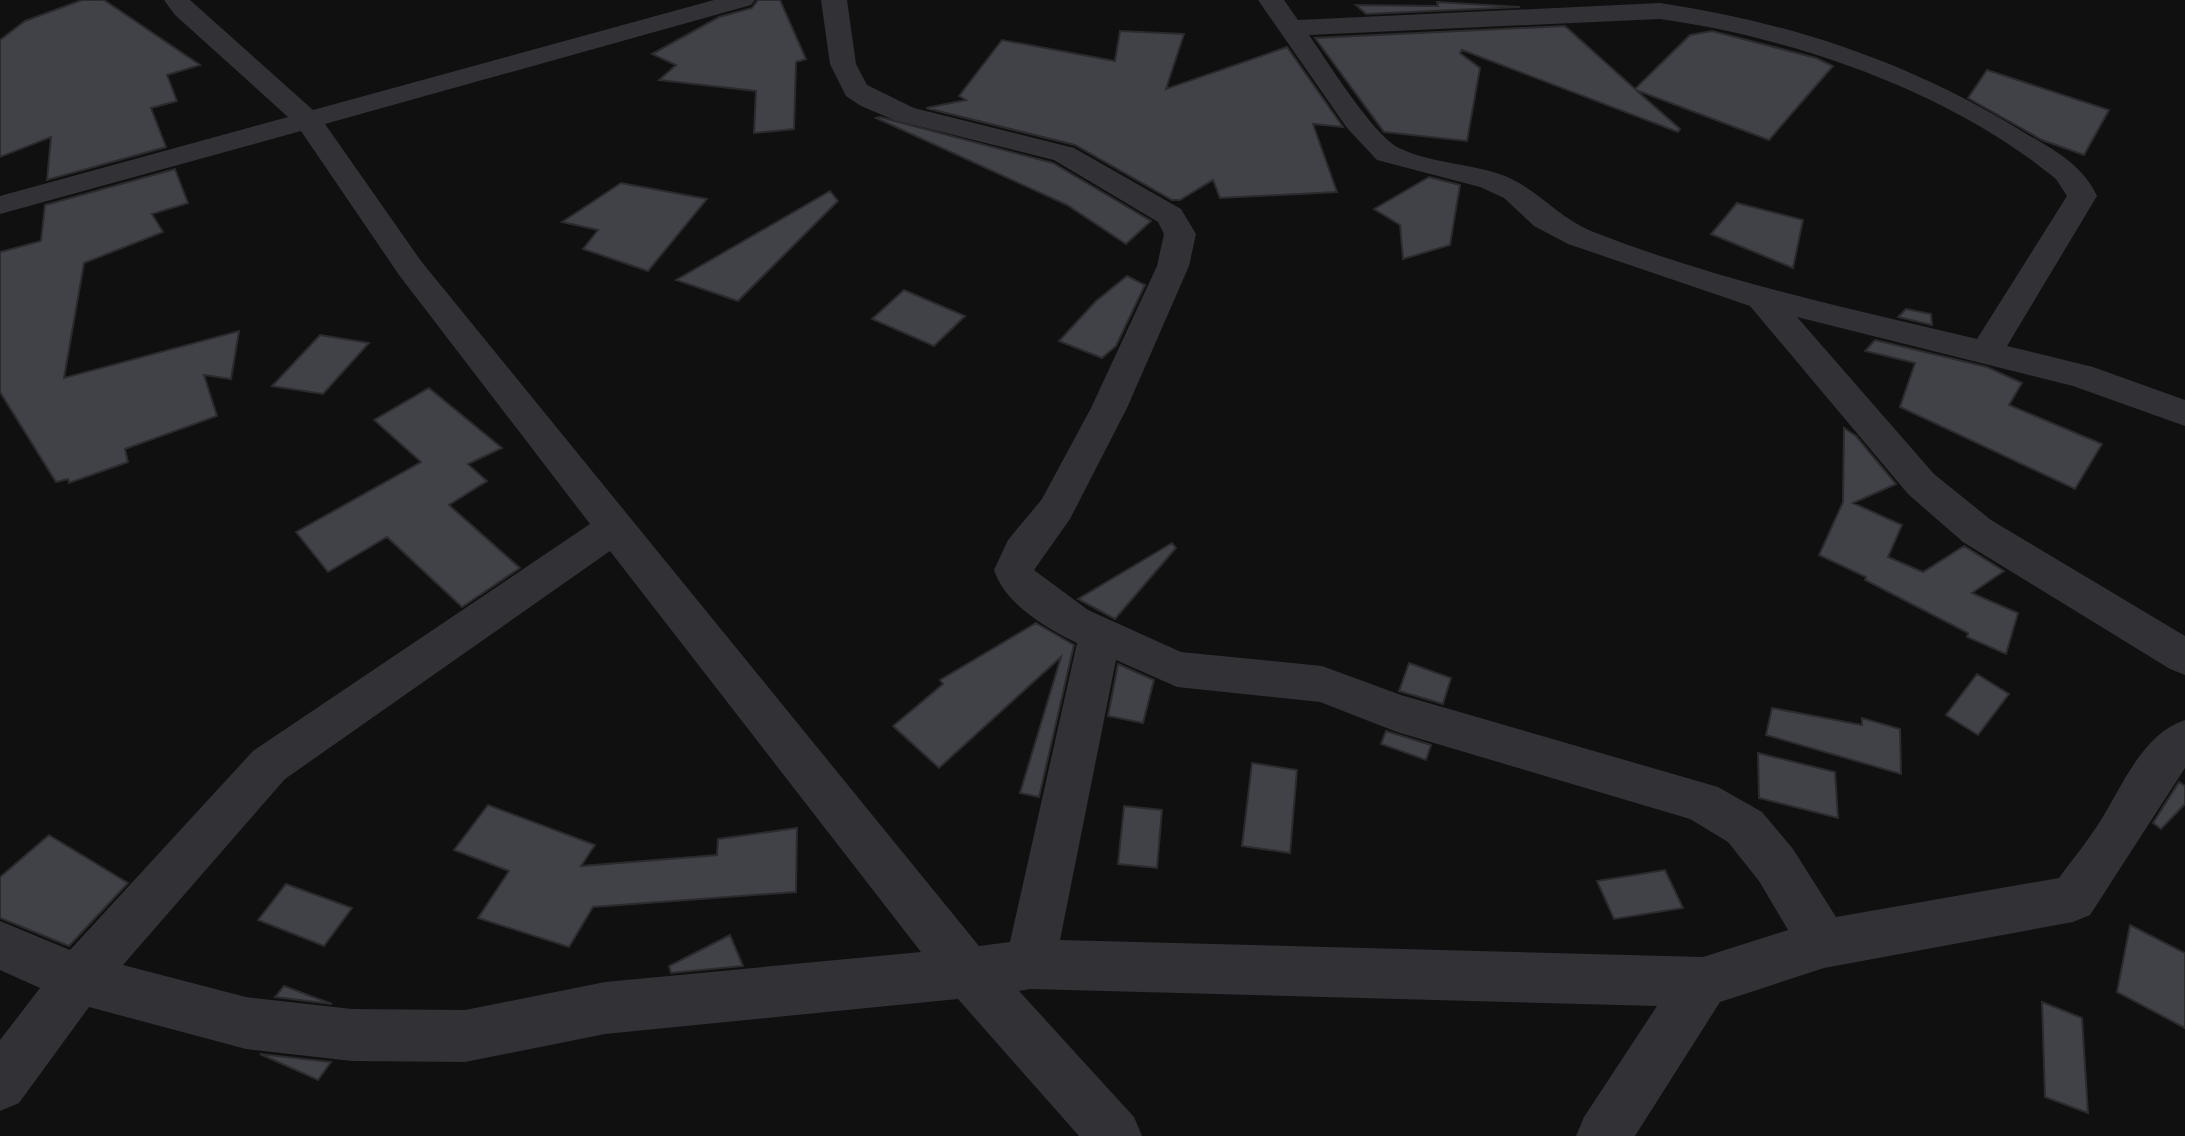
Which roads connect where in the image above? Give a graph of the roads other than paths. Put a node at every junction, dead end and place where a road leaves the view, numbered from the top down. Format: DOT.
graph roads {
  1 [pos="177,0"];
  2 [pos="742,0"];
  3 [pos="834,0"];
  4 [pos="1271,0"];
  5 [pos="1290,28"];
  6 [pos="307,119"];
  7 [pos="0,205"];
  8 [pos="1762,298"];
  9 [pos="1986,352"];
  10 [pos="2185,413"];
  11 [pos="615,527"];
  12 [pos="1100,635"];
  13 [pos="2185,657"];
  14 [pos="2185,739"];
  15 [pos="1824,944"];
  16 [pos="0,945"];
  17 [pos="1030,964"];
  18 [pos="969,973"];
  19 [pos="78,979"];
  20 [pos="1703,982"];
  21 [pos="0,1084"];
  22 [pos="1115,1136"];
  23 [pos="1603,1136"];
  1 -- 6 [label="street"];
  2 -- 6 [label="street"];
  3 -- 12 [label="street"];
  4 -- 5 [label="street"];
  5 -- 8 [label="street"];
  5 -- 9 [label="street"];
  6 -- 7 [label="street"];
  6 -- 11 [label="street"];
  8 -- 9 [label="street"];
  8 -- 13 [label="street"];
  9 -- 10 [label="street"];
  11 -- 18 [label="street"];
  11 -- 19 [label="street"];
  12 -- 15 [label="street"];
  12 -- 17 [label="street"];
  14 -- 15 [label="street"];
  15 -- 20 [label="street"];
  16 -- 19 [label="street"];
  17 -- 18 [label="street"];
  17 -- 20 [label="street"];
  18 -- 19 [label="street"];
  18 -- 22 [label="street"];
  19 -- 21 [label="street"];
  20 -- 23 [label="street"];
}
